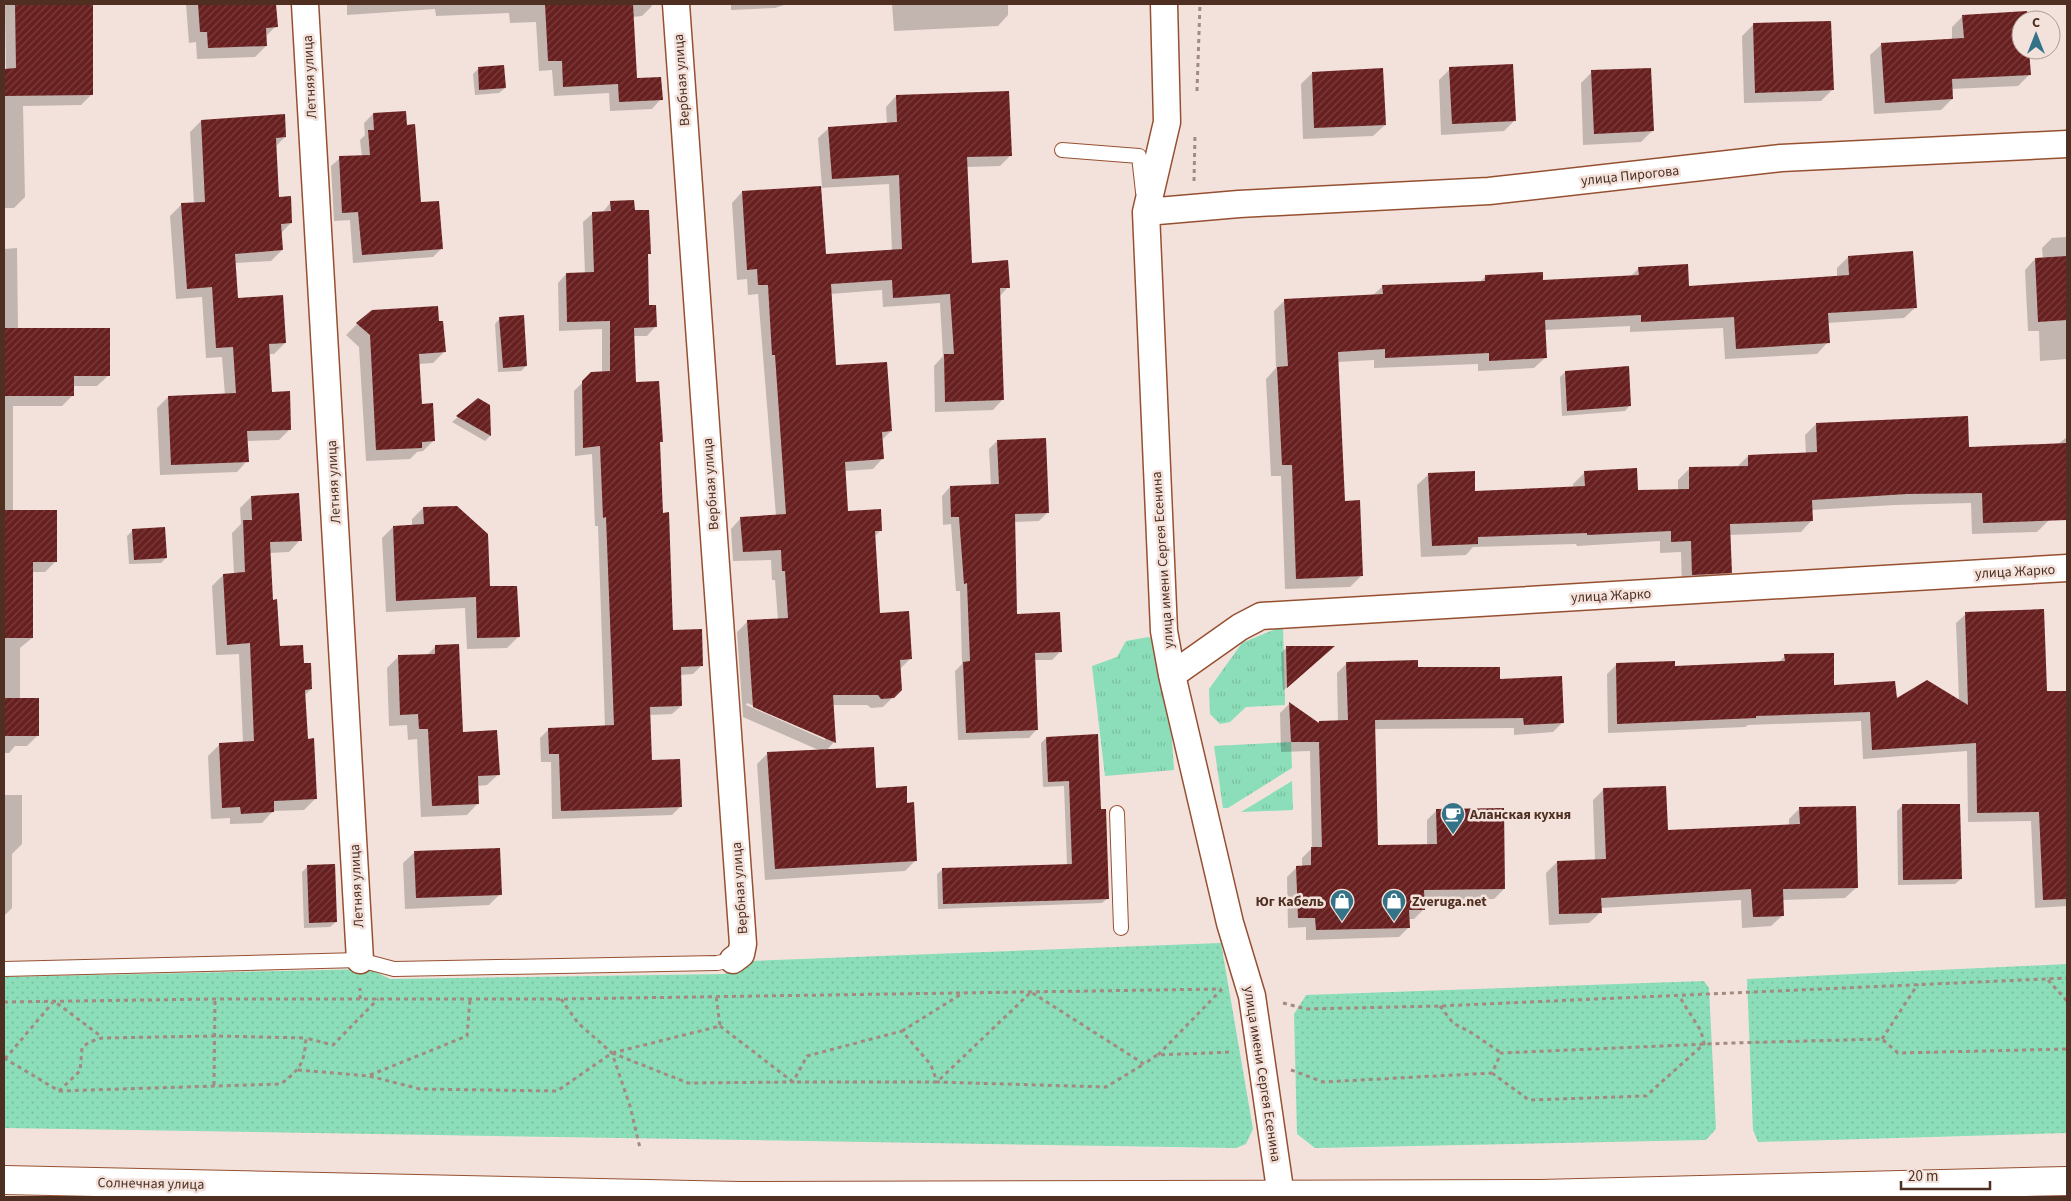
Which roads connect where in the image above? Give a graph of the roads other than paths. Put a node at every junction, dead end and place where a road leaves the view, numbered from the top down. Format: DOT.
graph roads {
  1 [pos="305,4"];
  2 [pos="676,4"];
  3 [pos="1164,4"];
  4 [pos="2067,144"];
  5 [pos="1062,150"];
  6 [pos="1146,212"];
  7 [pos="2067,568"];
  8 [pos="1172,675"];
  9 [pos="1117,813"];
  10 [pos="1121,928"];
  11 [pos="360,960"];
  12 [pos="733,960"];
  13 [pos="4,969"];
  14 [pos="4,1180"];
  15 [pos="2067,1181"];
  16 [pos="2033,1189"];
  17 [pos="699,1196"];
  18 [pos="1281,1196"];
  1 -- 11 [label="street, Летняя улица"];
  2 -- 12 [label="street, Вербная улица"];
  3 -- 6 [label="street, улица имени Сергея Есенина"];
  4 -- 6 [label="street, улица Пирогова"];
  5 -- 6 [label="lane"];
  6 -- 8 [label="street, улица имени Сергея Есенина"];
  7 -- 8 [label="street, улица Жарко"];
  8 -- 18 [label="street, улица имени Сергея Есенина"];
  9 -- 10 [label="lane"];
  11 -- 12 [label="lane"];
  11 -- 13 [label="lane"];
  14 -- 17 [label="main road, Солнечная улица"];
  15 -- 16 [label="main road, Солнечная улица"];
  16 -- 18 [label="main road, Солнечная улица"];
  17 -- 18 [label="main road, Солнечная улица"];
}
